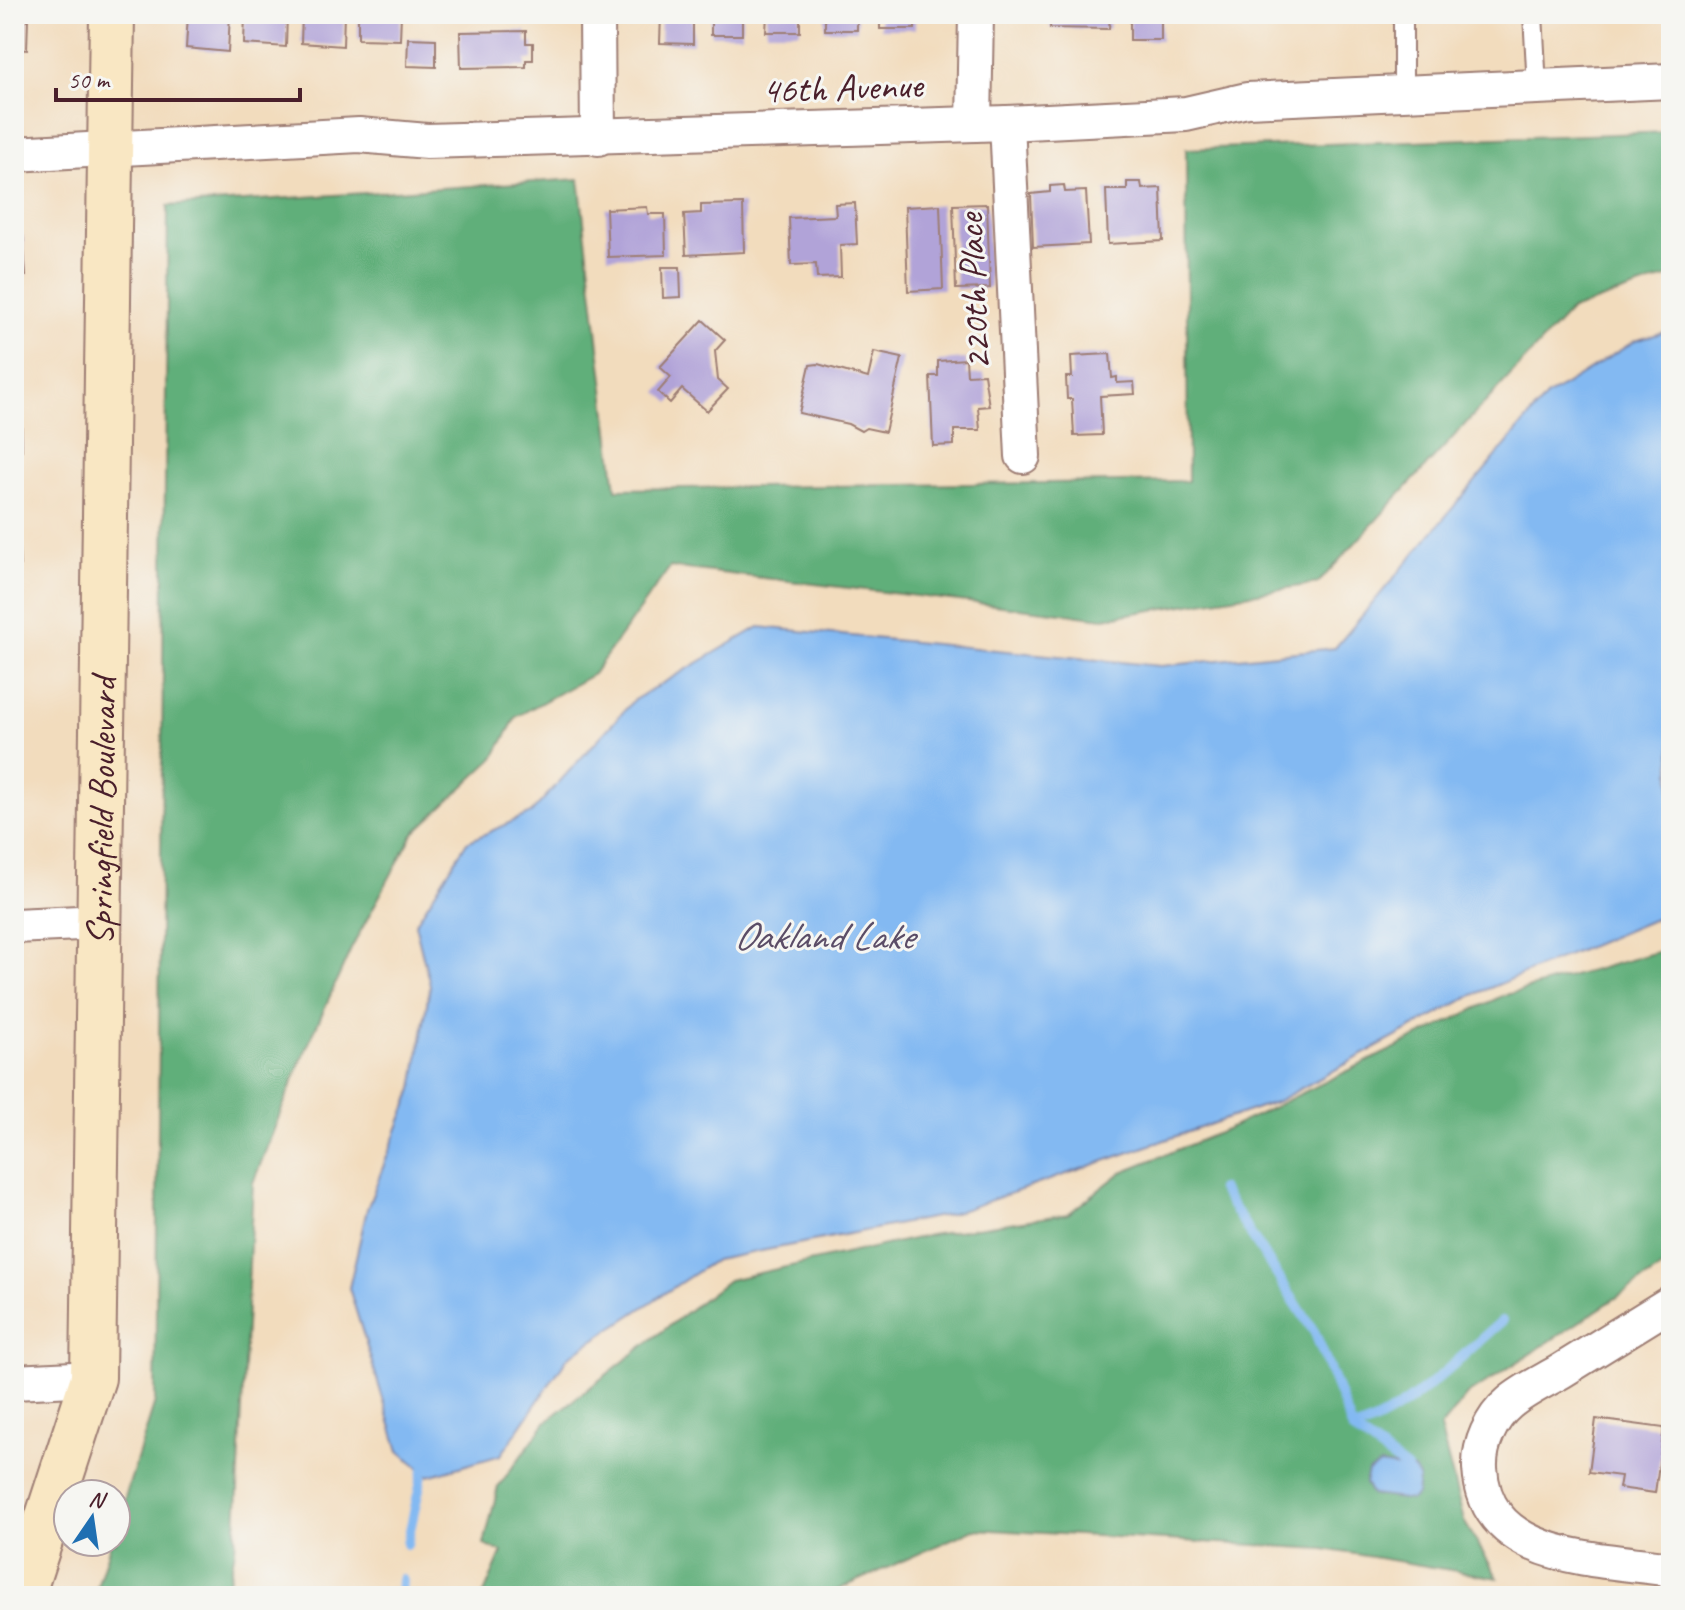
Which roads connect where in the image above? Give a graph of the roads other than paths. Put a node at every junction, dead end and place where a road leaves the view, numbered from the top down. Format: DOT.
graph roads {
  1 [pos="112,14"];
  2 [pos="597,14"];
  3 [pos="976,14"];
  4 [pos="1403,14"];
  5 [pos="1533,14"];
  6 [pos="1671,81"];
  7 [pos="1537,88"];
  8 [pos="1403,95"];
  9 [pos="991,124"];
  10 [pos="598,138"];
  11 [pos="111,149"];
  12 [pos="14,154"];
  13 [pos="1023,456"];
  14 [pos="101,922"];
  15 [pos="14,926"];
  16 [pos="1671,1303"];
  17 [pos="93,1378"];
  18 [pos="14,1382"];
  19 [pos="1671,1569"];
  20 [pos="22,1596"];
  1 -- 11 [label="main road, Springfield Boulevard"];
  2 -- 10 [label="street"];
  3 -- 9 [label="street, 220th Place"];
  4 -- 8 [label="lane"];
  5 -- 7 [label="lane"];
  6 -- 7 [label="street, 46th Avenue"];
  7 -- 8 [label="street, 46th Avenue"];
  8 -- 9 [label="street, 46th Avenue"];
  9 -- 10 [label="street, 46th Avenue"];
  9 -- 13 [label="street, 220th Place"];
  10 -- 11 [label="street, 46th Avenue"];
  11 -- 12 [label="street, 46th Avenue"];
  11 -- 14 [label="main road, Springfield Boulevard"];
  14 -- 15 [label="street"];
  14 -- 17 [label="main road, Springfield Boulevard"];
  16 -- 19 [label="street"];
  17 -- 18 [label="street"];
  17 -- 20 [label="main road, Springfield Boulevard"];
}
